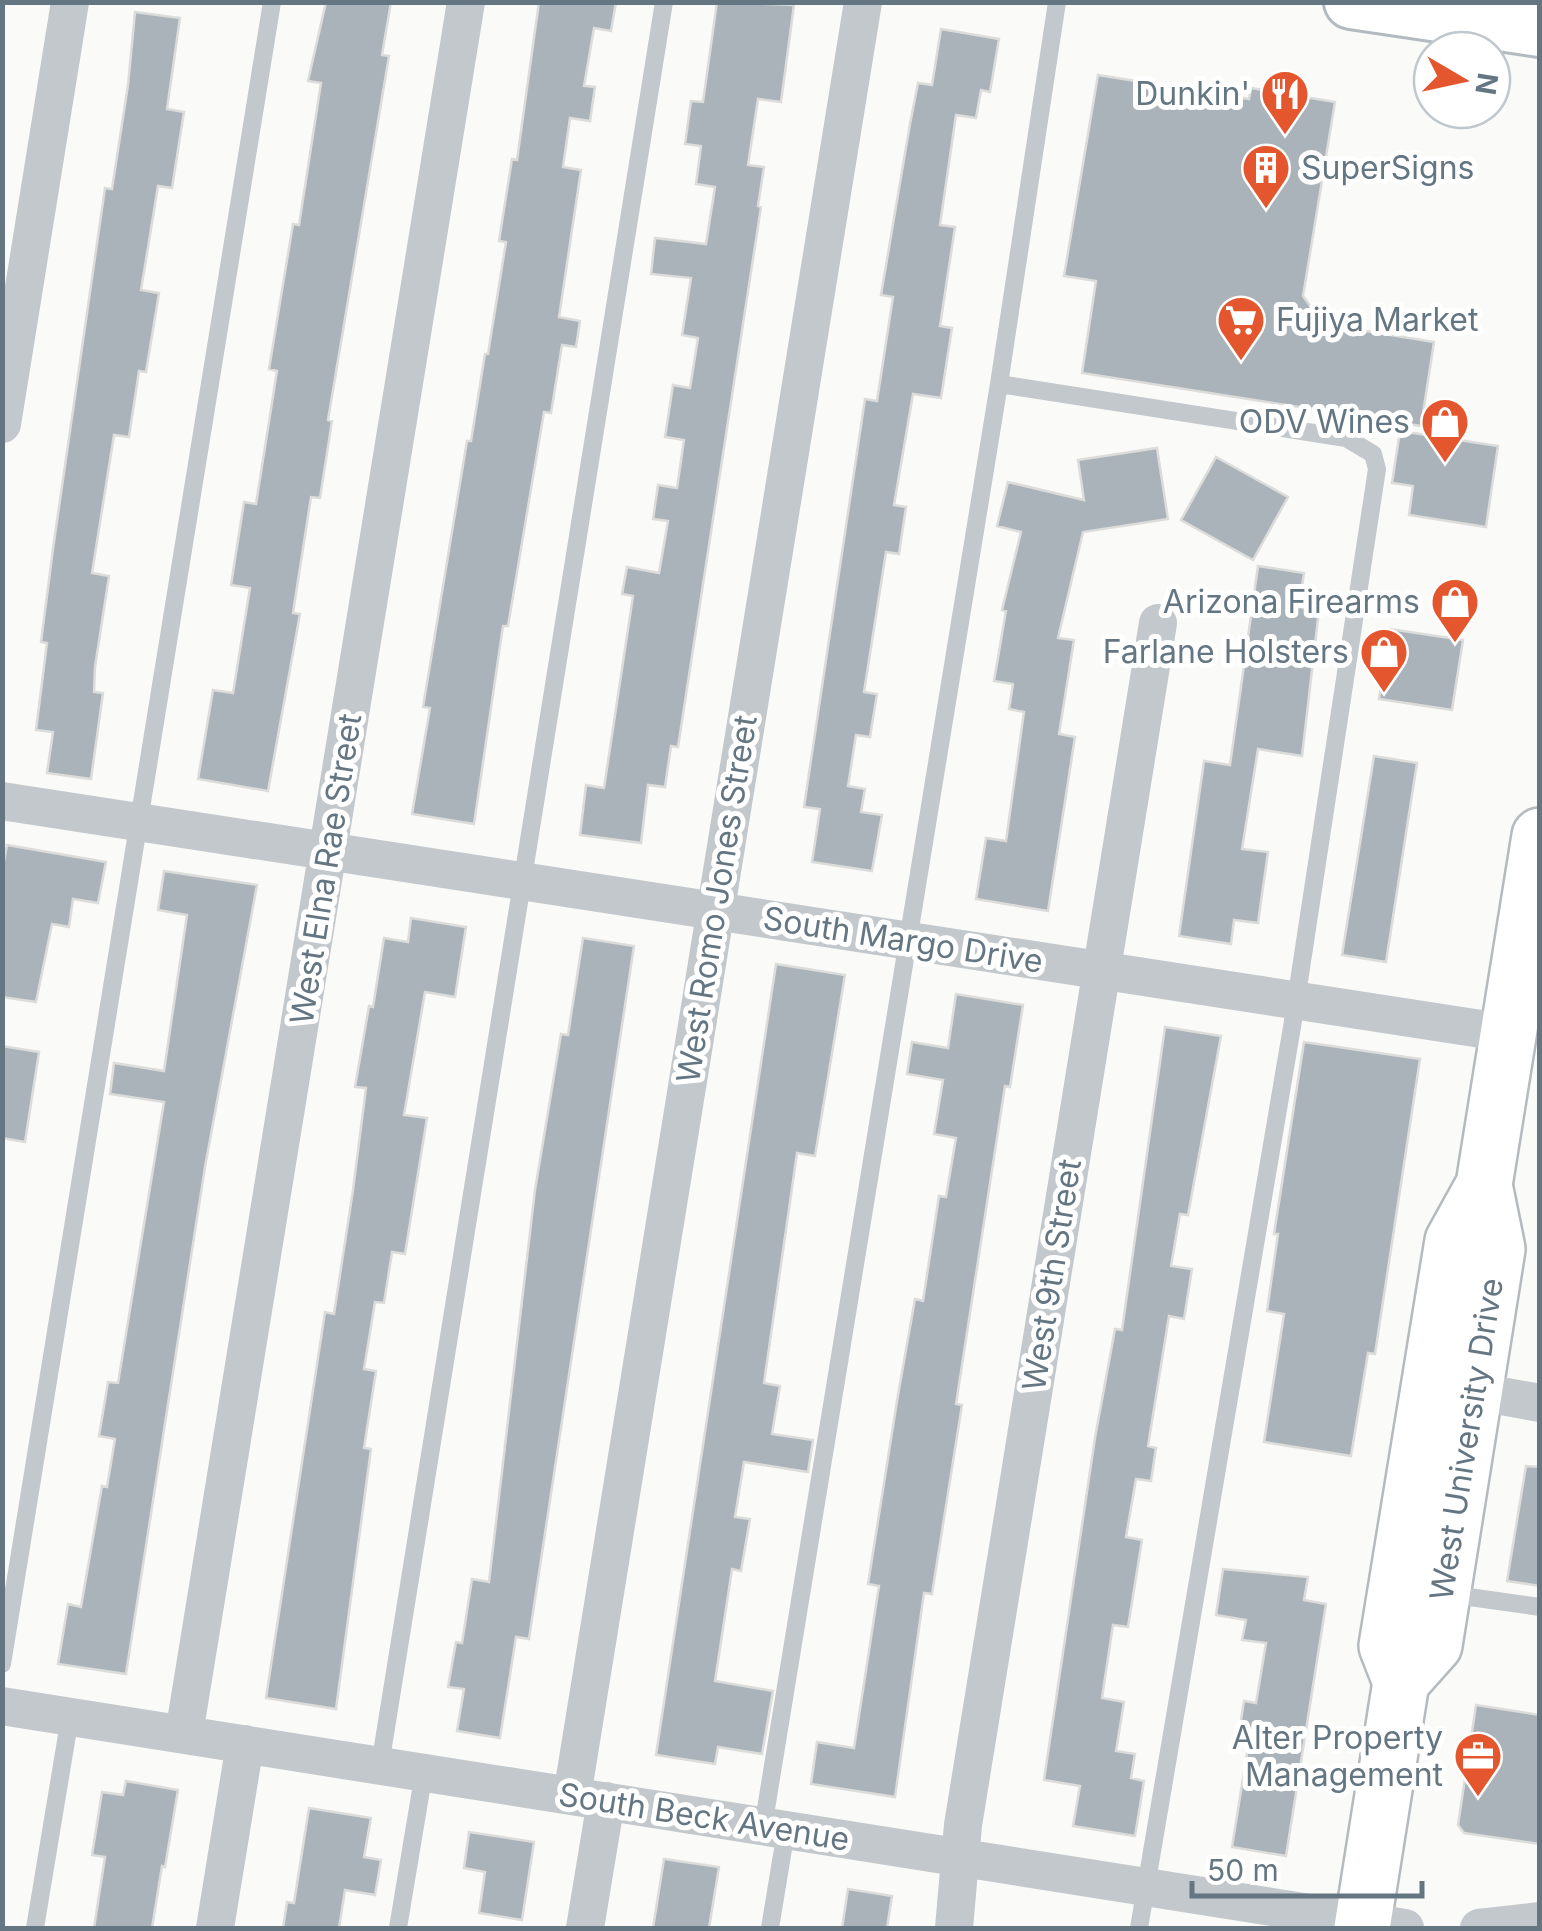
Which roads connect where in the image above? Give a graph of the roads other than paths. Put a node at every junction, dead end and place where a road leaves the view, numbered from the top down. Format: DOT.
graph roads {
  1 [pos="70,2"];
  2 [pos="272,2"];
  3 [pos="466,2"];
  4 [pos="664,2"];
  5 [pos="862,2"];
  6 [pos="1057,2"];
  7 [pos="1351,2"];
  8 [pos="1540,30"];
  9 [pos="999,384"];
  10 [pos="2,424"];
  11 [pos="1158,623"];
  12 [pos="2,801"];
  13 [pos="138,821"];
  14 [pos="1540,836"];
  15 [pos="330,850"];
  16 [pos="522,882"];
  17 [pos="716,911"];
  18 [pos="909,940"];
  19 [pos="1101,970"];
  20 [pos="1296,999"];
  21 [pos="1507,1033"];
  22 [pos="1484,1185"];
  23 [pos="1474,1391"];
  24 [pos="1540,1402"];
  25 [pos="1442,1594"];
  26 [pos="1540,1607"];
  27 [pos="2,1664"];
  28 [pos="1401,1682"];
  29 [pos="2,1706"];
  30 [pos="70,1717"];
  31 [pos="184,1734"];
  32 [pos="245,1744"];
  33 [pos="380,1765"];
  34 [pos="424,1772"];
  35 [pos="589,1798"];
  36 [pos="775,1829"];
  37 [pos="961,1858"];
  38 [pos="1146,1886"];
  39 [pos="1540,1922"];
  40 [pos="1376,1926"];
  41 [pos="35,1928"];
  42 [pos="215,1928"];
  43 [pos="398,1928"];
  44 [pos="585,1928"];
  45 [pos="770,1928"];
  46 [pos="954,1928"];
  47 [pos="1139,1928"];
  48 [pos="1479,1928"];
  1 -- 10 [label="street"];
  2 -- 13 [label="lane"];
  3 -- 15 [label="street, West Elna Rae Street"];
  4 -- 16 [label="lane"];
  5 -- 17 [label="street, West Romo Jones Street"];
  6 -- 9 [label="lane"];
  7 -- 8 [label="main road"];
  9 -- 18 [label="lane"];
  9 -- 20 [label="lane"];
  11 -- 19 [label="street, West 9th Street"];
  12 -- 13 [label="street, South Margo Drive"];
  13 -- 15 [label="street, South Margo Drive"];
  13 -- 27 [label="lane"];
  14 -- 21 [label="main road, West University Drive"];
  15 -- 16 [label="street, South Margo Drive"];
  15 -- 31 [label="street, West Elna Rae Street"];
  16 -- 17 [label="street, South Margo Drive"];
  16 -- 33 [label="lane"];
  17 -- 18 [label="street, South Margo Drive"];
  17 -- 35 [label="street, West Romo Jones Street"];
  18 -- 19 [label="street, South Margo Drive"];
  18 -- 36 [label="lane"];
  19 -- 20 [label="street, South Margo Drive"];
  19 -- 37 [label="street, West 9th Street"];
  20 -- 21 [label="street, South Margo Drive"];
  20 -- 38 [label="lane"];
  21 -- 22 [label="main road, West University Drive"];
  22 -- 23 [label="main road, West University Drive"];
  22 -- 28 [label="main road, West University Drive"];
  23 -- 24 [label="street"];
  23 -- 25 [label="main road, West University Drive"];
  25 -- 26 [label="lane"];
  25 -- 28 [label="main road, West University Drive"];
  28 -- 40 [label="main road, West University Drive"];
  29 -- 30 [label="street, South Beck Avenue"];
  30 -- 31 [label="street, South Beck Avenue"];
  30 -- 41 [label="lane"];
  31 -- 32 [label="street, South Beck Avenue"];
  32 -- 33 [label="street, South Beck Avenue"];
  32 -- 42 [label="street"];
  33 -- 34 [label="street, South Beck Avenue"];
  34 -- 35 [label="street, South Beck Avenue"];
  34 -- 43 [label="lane"];
  35 -- 36 [label="street, South Beck Avenue"];
  35 -- 44 [label="street, West Romo Jones Street"];
  36 -- 37 [label="street, South Beck Avenue"];
  36 -- 45 [label="lane"];
  37 -- 38 [label="street, South Beck Avenue"];
  37 -- 46 [label="street, West 9th Street"];
  38 -- 40 [label="street, South Beck Avenue"];
  38 -- 47 [label="lane"];
  39 -- 48 [label="street"];
}
